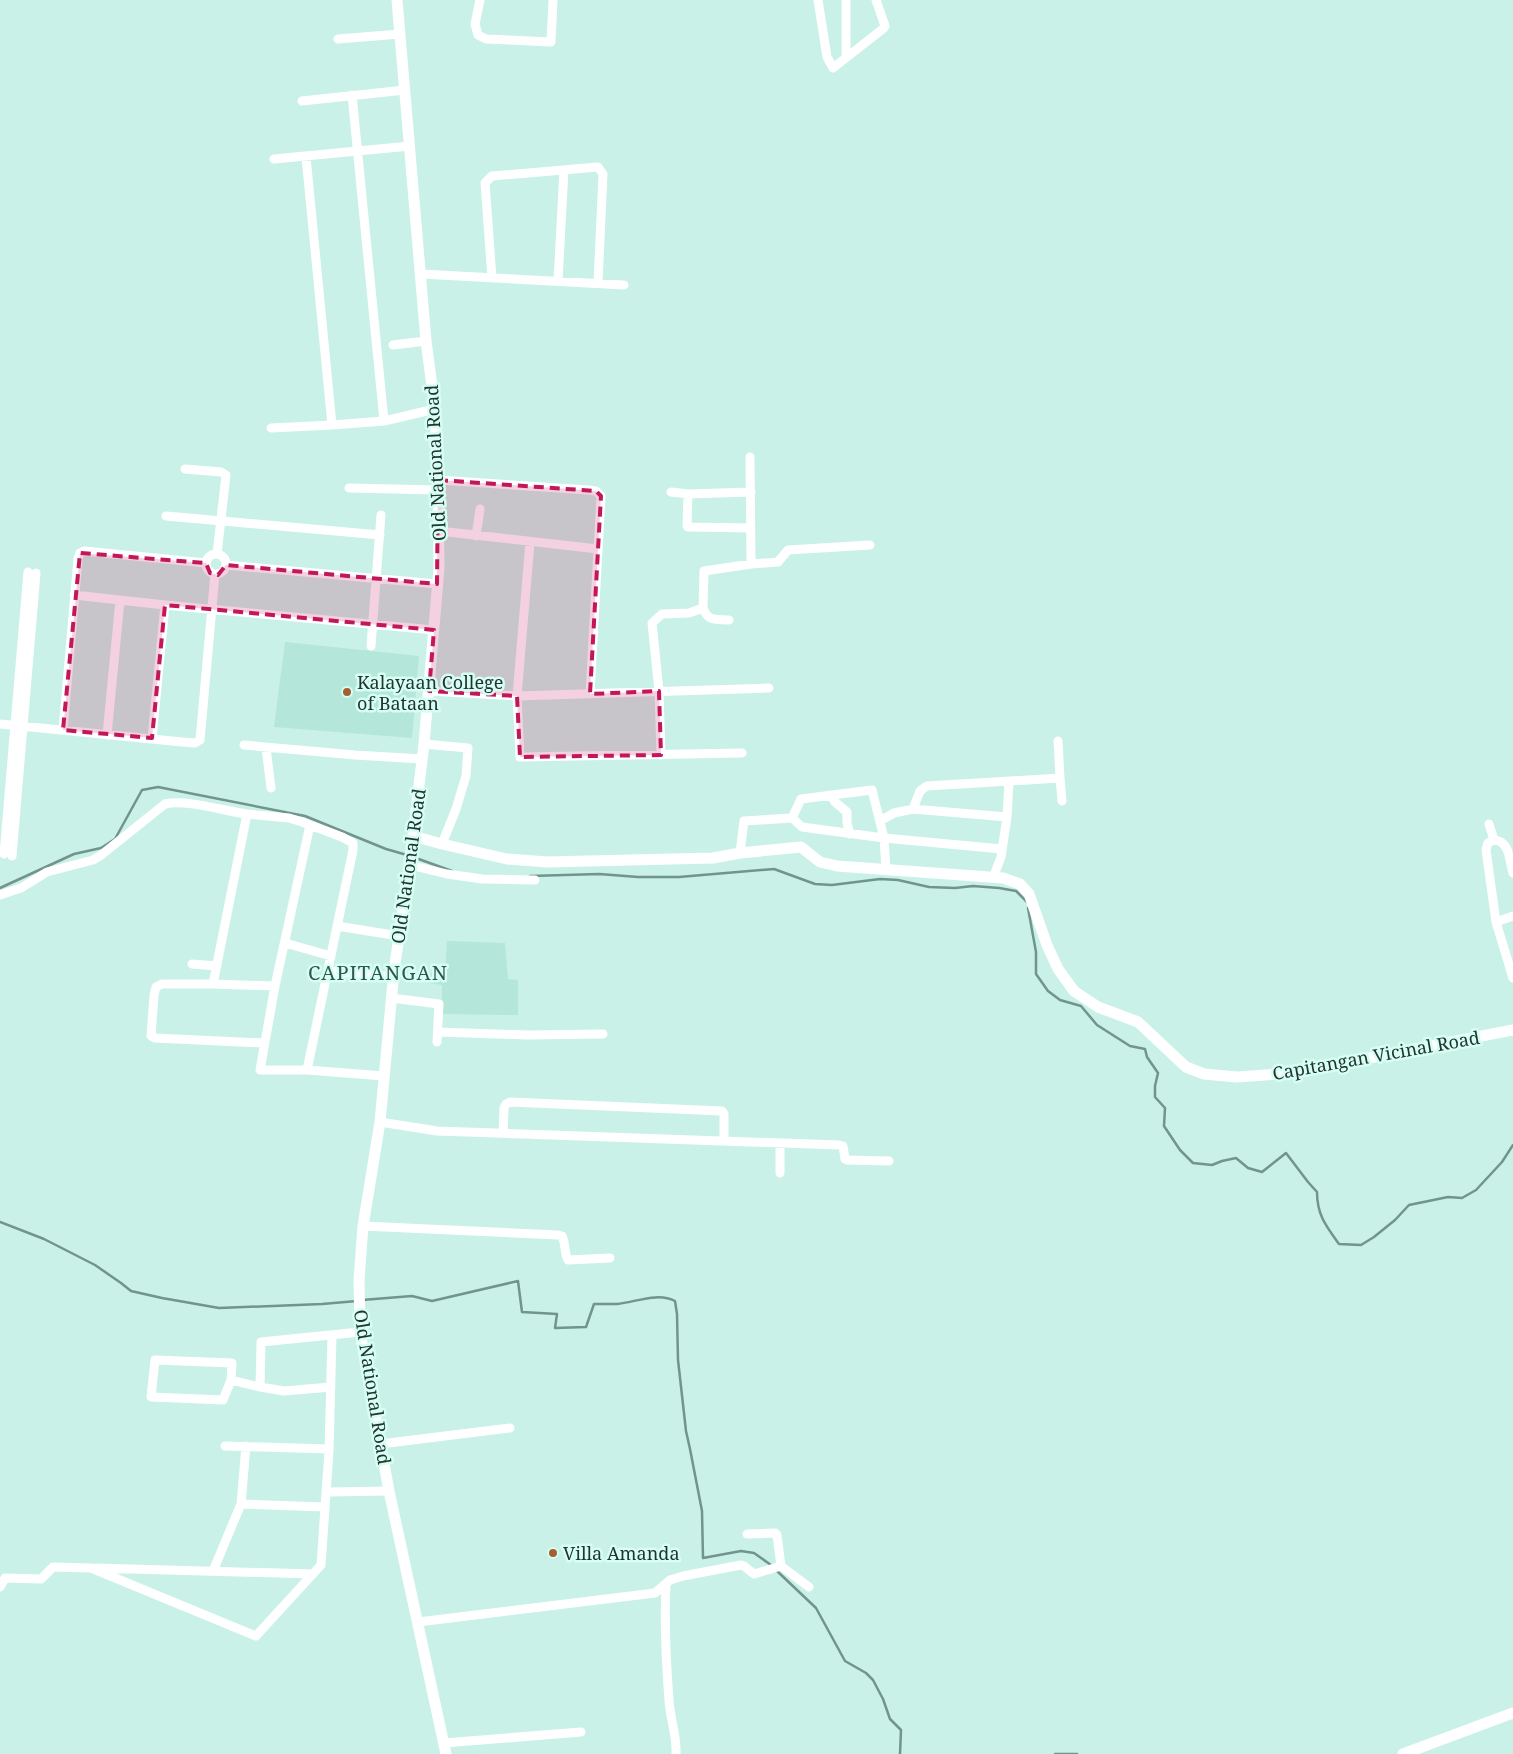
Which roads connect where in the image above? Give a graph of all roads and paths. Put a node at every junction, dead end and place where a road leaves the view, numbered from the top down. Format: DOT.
graph roads {
  1 [pos="397,0"];
  2 [pos="480,0"];
  3 [pos="553,0"];
  4 [pos="818,0"];
  5 [pos="846,0"];
  6 [pos="876,0"];
  7 [pos="400,34"];
  8 [pos="338,39"];
  9 [pos="846,57"];
  10 [pos="405,90"];
  11 [pos="352,95"];
  12 [pos="302,100"];
  13 [pos="410,146"];
  14 [pos="358,151"];
  15 [pos="306,157"];
  16 [pos="274,159"];
  17 [pos="564,170"];
  18 [pos="421,274"];
  19 [pos="492,278"];
  20 [pos="558,281"];
  21 [pos="598,283"];
  22 [pos="624,285"];
  23 [pos="426,341"];
  24 [pos="393,345"];
  25 [pos="435,410"];
  26 [pos="384,421"];
  27 [pos="332,425"];
  28 [pos="271,428"];
  29 [pos="750,457"];
  30 [pos="185,469"];
  31 [pos="438,485"];
  32 [pos="349,488"];
  33 [pos="671,492"];
  34 [pos="750,492"];
  35 [pos="688,494"];
  36 [pos="480,509"];
  37 [pos="381,515"];
  38 [pos="166,516"];
  39 [pos="220,521"];
  40 [pos="751,528"];
  41 [pos="439,531"];
  42 [pos="380,536"];
  43 [pos="476,536"];
  44 [pos="530,542"];
  45 [pos="870,545"];
  46 [pos="598,549"];
  47 [pos="217,554"];
  48 [pos="206,562"];
  49 [pos="751,564"];
  50 [pos="226,565"];
  51 [pos="32,573"];
  52 [pos="215,574"];
  53 [pos="376,578"];
  54 [pos="437,584"];
  55 [pos="74,595"];
  56 [pos="120,600"];
  57 [pos="165,605"];
  58 [pos="703,608"];
  59 [pos="211,610"];
  60 [pos="729,620"];
  61 [pos="372,624"];
  62 [pos="434,630"];
  63 [pos="371,646"];
  64 [pos="770,688"];
  65 [pos="429,692"];
  66 [pos="659,692"];
  67 [pos="590,694"];
  68 [pos="517,696"];
  69 [pos="0,724"];
  70 [pos="20,726"];
  71 [pos="63,730"];
  72 [pos="107,735"];
  73 [pos="152,738"];
  74 [pos="1058,741"];
  75 [pos="424,744"];
  76 [pos="244,745"];
  77 [pos="266,748"];
  78 [pos="742,753"];
  79 [pos="660,755"];
  80 [pos="422,759"];
  81 [pos="1060,778"];
  82 [pos="1009,782"];
  83 [pos="271,788"];
  84 [pos="831,795"];
  85 [pos="1062,801"];
  86 [pos="913,809"];
  87 [pos="247,814"];
  88 [pos="1007,817"];
  89 [pos="792,818"];
  90 [pos="880,821"];
  91 [pos="1489,824"];
  92 [pos="310,825"];
  93 [pos="850,834"];
  94 [pos="413,836"];
  95 [pos="884,838"];
  96 [pos="1494,840"];
  97 [pos="442,844"];
  98 [pos="1002,849"];
  99 [pos="740,853"];
  100 [pos="8,855"];
  101 [pos="411,858"];
  102 [pos="886,870"];
  103 [pos="1513,873"];
  104 [pos="993,878"];
  105 [pos="535,880"];
  106 [pos="0,895"];
  107 [pos="1513,916"];
  108 [pos="1496,922"];
  109 [pos="337,926"];
  110 [pos="399,936"];
  111 [pos="285,942"];
  112 [pos="331,956"];
  113 [pos="192,964"];
  114 [pos="217,966"];
  115 [pos="328,971"];
  116 [pos="394,978"];
  117 [pos="1513,978"];
  118 [pos="213,984"];
  119 [pos="275,986"];
  120 [pos="391,998"];
  121 [pos="1513,1030"];
  122 [pos="438,1032"];
  123 [pos="603,1034"];
  124 [pos="437,1042"];
  125 [pos="264,1043"];
  126 [pos="307,1070"];
  127 [pos="384,1076"];
  128 [pos="380,1122"];
  129 [pos="503,1133"];
  130 [pos="724,1141"];
  131 [pos="780,1143"];
  132 [pos="889,1161"];
  133 [pos="780,1173"];
  134 [pos="363,1226"];
  135 [pos="610,1258"];
  136 [pos="360,1332"];
  137 [pos="332,1336"];
  138 [pos="231,1380"];
  139 [pos="260,1387"];
  140 [pos="330,1387"];
  141 [pos="510,1428"];
  142 [pos="380,1444"];
  143 [pos="225,1446"];
  144 [pos="246,1446"];
  145 [pos="329,1449"];
  146 [pos="389,1491"];
  147 [pos="326,1492"];
  148 [pos="241,1504"];
  149 [pos="325,1507"];
  150 [pos="747,1534"];
  151 [pos="781,1566"];
  152 [pos="91,1568"];
  153 [pos="213,1571"];
  154 [pos="314,1574"];
  155 [pos="666,1584"];
  156 [pos="0,1587"];
  157 [pos="809,1587"];
  158 [pos="418,1622"];
  159 [pos="1513,1713"];
  160 [pos="581,1732"];
  161 [pos="445,1748"];
  162 [pos="676,1754"];
  163 [pos="1403,1754"];
  1 -- 7 [label="main road, Old National Road"];
  2 -- 3 [label="street"];
  4 -- 9 [label="street"];
  5 -- 9 [label="street"];
  6 -- 9 [label="street"];
  7 -- 8 [label="street"];
  7 -- 10 [label="main road, Old National Road"];
  10 -- 11 [label="street"];
  10 -- 13 [label="main road, Old National Road"];
  11 -- 12 [label="street"];
  11 -- 14 [label="street"];
  13 -- 14 [label="street"];
  13 -- 18 [label="main road, Old National Road"];
  14 -- 15 [label="street"];
  14 -- 26 [label="street"];
  15 -- 16 [label="street"];
  15 -- 27 [label="street"];
  17 -- 19 [label="street"];
  17 -- 20 [label="street"];
  17 -- 21 [label="street"];
  18 -- 19 [label="street"];
  18 -- 23 [label="main road, Old National Road"];
  19 -- 20 [label="street"];
  20 -- 21 [label="street"];
  21 -- 22 [label="street"];
  23 -- 24 [label="street"];
  23 -- 25 [label="main road, Old National Road"];
  25 -- 26 [label="street"];
  25 -- 31 [label="main road, Old National Road"];
  26 -- 27 [label="street"];
  27 -- 28 [label="street"];
  29 -- 34 [label="street"];
  30 -- 39 [label="street"];
  31 -- 32 [label="street"];
  31 -- 41 [label="main road, Old National Road"];
  31 -- 46 [label="street"];
  33 -- 35 [label="street"];
  34 -- 35 [label="street"];
  34 -- 40 [label="street"];
  35 -- 40 [label="street"];
  36 -- 43 [label="street"];
  37 -- 42 [label="street"];
  38 -- 39 [label="street"];
  39 -- 42 [label="street"];
  39 -- 47 [label="street"];
  40 -- 49 [label="street"];
  41 -- 43 [label="street"];
  41 -- 54 [label="main road, Old National Road"];
  42 -- 53 [label="street"];
  43 -- 44 [label="street"];
  44 -- 46 [label="street"];
  44 -- 68 [label="street"];
  45 -- 49 [label="street"];
  46 -- 67 [label="street"];
  47 -- 48 [label="street"];
  47 -- 50 [label="street"];
  48 -- 52 [label="street"];
  48 -- 55 [label="street"];
  49 -- 58 [label="street"];
  50 -- 52 [label="street"];
  50 -- 53 [label="street"];
  51 -- 70 [label="street"];
  52 -- 59 [label="street"];
  53 -- 54 [label="street"];
  53 -- 61 [label="street"];
  54 -- 62 [label="main road, Old National Road"];
  55 -- 56 [label="street"];
  55 -- 71 [label="street"];
  56 -- 57 [label="street"];
  56 -- 72 [label="street"];
  57 -- 59 [label="street"];
  57 -- 73 [label="street"];
  58 -- 60 [label="street"];
  58 -- 66 [label="street"];
  59 -- 61 [label="street"];
  59 -- 73 [label="street"];
  61 -- 62 [label="street"];
  61 -- 63 [label="street"];
  62 -- 65 [label="main road, Old National Road"];
  64 -- 66 [label="street"];
  65 -- 68 [label="street"];
  65 -- 75 [label="main road, Old National Road"];
  66 -- 67 [label="street"];
  66 -- 79 [label="street"];
  67 -- 68 [label="street"];
  68 -- 79 [label="street"];
  69 -- 70 [label="street"];
  70 -- 71 [label="street"];
  70 -- 100 [label="street"];
  71 -- 72 [label="street"];
  72 -- 73 [label="street"];
  74 -- 81 [label="street"];
  75 -- 80 [label="main road, Old National Road"];
  75 -- 97 [label="street"];
  76 -- 77 [label="street"];
  77 -- 80 [label="street"];
  77 -- 83 [label="street"];
  78 -- 79 [label="street"];
  80 -- 94 [label="main road, Old National Road"];
  81 -- 82 [label="street"];
  81 -- 85 [label="street"];
  82 -- 86 [label="street"];
  82 -- 88 [label="street"];
  84 -- 89 [label="street"];
  84 -- 90 [label="street"];
  84 -- 93 [label="street"];
  86 -- 88 [label="street"];
  86 -- 90 [label="street"];
  87 -- 92 [label="street"];
  87 -- 106 [label="street"];
  87 -- 114 [label="street"];
  88 -- 98 [label="street"];
  89 -- 93 [label="street"];
  89 -- 99 [label="street"];
  90 -- 95 [label="street"];
  91 -- 96 [label="street"];
  92 -- 109 [label="street"];
  92 -- 111 [label="street"];
  93 -- 95 [label="street"];
  94 -- 97 [label="main road, Capitangan Vicinal Road"];
  94 -- 101 [label="main road, Old National Road"];
  95 -- 98 [label="street"];
  95 -- 102 [label="street"];
  96 -- 103 [label="street"];
  96 -- 108 [label="street"];
  97 -- 99 [label="main road, Capitangan Vicinal Road"];
  98 -- 104 [label="street"];
  99 -- 102 [label="main road, Capitangan Vicinal Road"];
  101 -- 105 [label="street"];
  101 -- 110 [label="main road, Old National Road"];
  102 -- 104 [label="main road, Capitangan Vicinal Road"];
  104 -- 121 [label="main road, Capitangan Vicinal Road"];
  107 -- 108 [label="street"];
  108 -- 117 [label="street"];
  109 -- 110 [label="street"];
  109 -- 112 [label="street"];
  110 -- 116 [label="main road, Old National Road"];
  111 -- 112 [label="street"];
  111 -- 119 [label="street"];
  112 -- 115 [label="street"];
  113 -- 114 [label="street"];
  114 -- 118 [label="street"];
  115 -- 116 [label="street"];
  115 -- 126 [label="street"];
  116 -- 120 [label="main road, Old National Road"];
  118 -- 119 [label="street"];
  118 -- 125 [label="street"];
  119 -- 125 [label="street"];
  120 -- 122 [label="street"];
  120 -- 127 [label="main road, Old National Road"];
  122 -- 123 [label="street"];
  122 -- 124 [label="street"];
  125 -- 126 [label="street"];
  126 -- 127 [label="street"];
  127 -- 128 [label="main road, Old National Road"];
  128 -- 129 [label="street"];
  128 -- 134 [label="main road, Old National Road"];
  129 -- 130 [label="street"];
  129 -- 130 [label="street"];
  130 -- 131 [label="street"];
  131 -- 132 [label="street"];
  131 -- 133 [label="street"];
  134 -- 135 [label="street"];
  134 -- 136 [label="main road, Old National Road"];
  136 -- 137 [label="street"];
  136 -- 142 [label="main road, Old National Road"];
  137 -- 139 [label="street"];
  137 -- 140 [label="street"];
  138 -- 138 [label="street"];
  138 -- 139 [label="street"];
  139 -- 140 [label="street"];
  140 -- 145 [label="street"];
  141 -- 142 [label="street"];
  142 -- 146 [label="main road, Old National Road"];
  143 -- 144 [label="street"];
  144 -- 145 [label="street"];
  144 -- 148 [label="street"];
  145 -- 147 [label="street"];
  146 -- 147 [label="street"];
  146 -- 158 [label="main road, Old National Road"];
  147 -- 149 [label="street"];
  148 -- 149 [label="street"];
  148 -- 153 [label="street"];
  149 -- 154 [label="street"];
  150 -- 151 [label="street"];
  151 -- 155 [label="street"];
  151 -- 157 [label="street"];
  152 -- 153 [label="street"];
  152 -- 154 [label="street"];
  152 -- 156 [label="street"];
  153 -- 154 [label="street"];
  155 -- 158 [label="street"];
  155 -- 162 [label="street"];
  158 -- 161 [label="main road, Old National Road"];
  159 -- 163 [label="main road"];
  160 -- 161 [label="street"];
}
